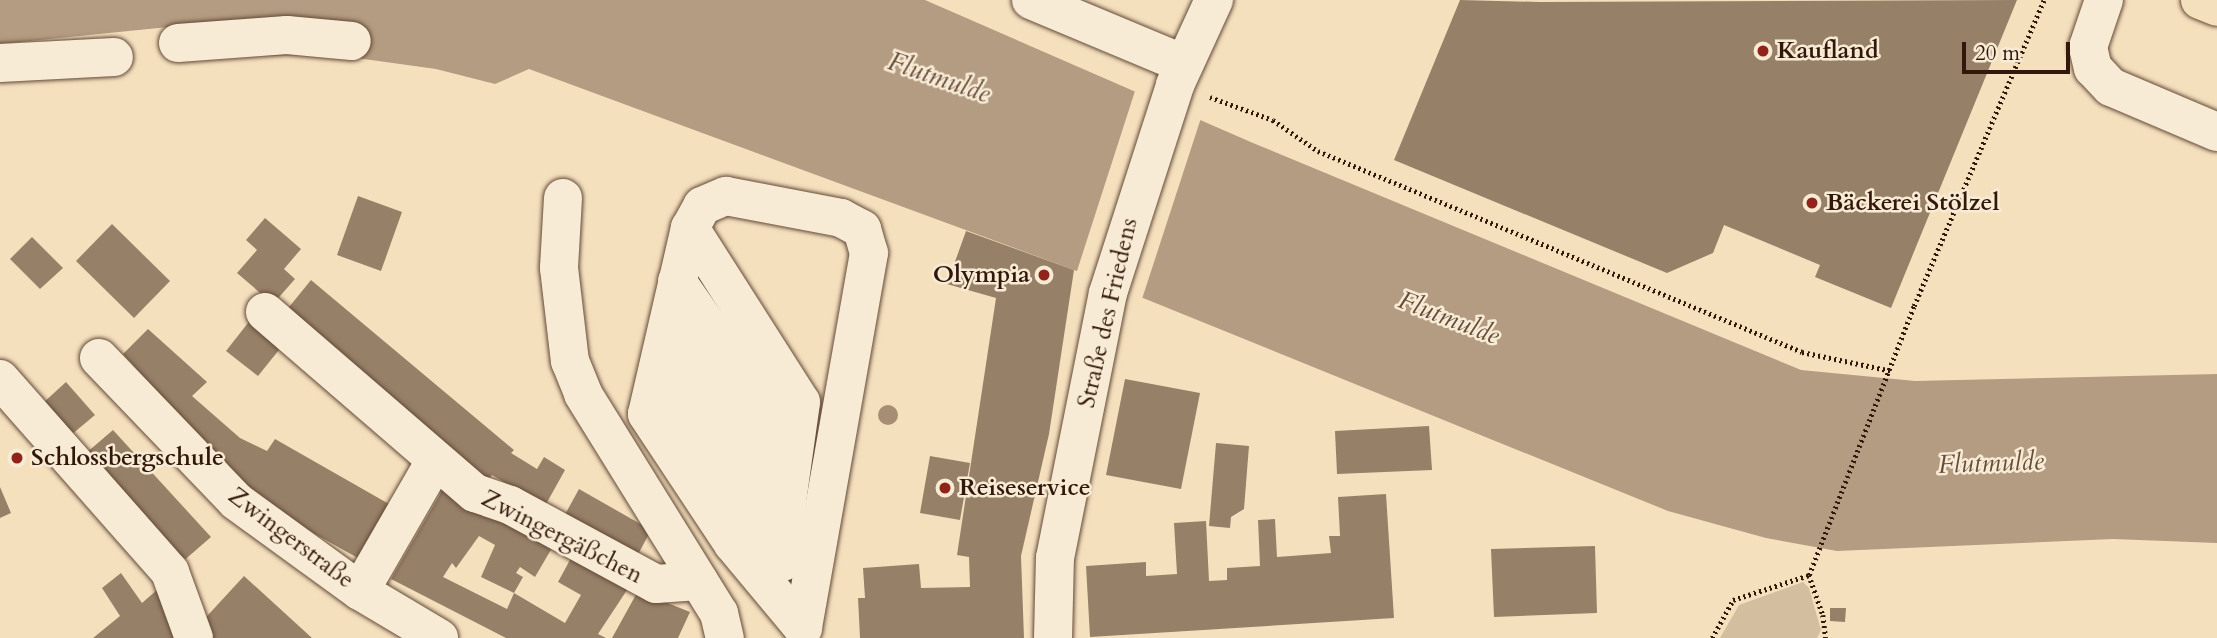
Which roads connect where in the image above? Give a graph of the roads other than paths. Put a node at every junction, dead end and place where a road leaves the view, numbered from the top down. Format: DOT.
graph roads {
  1 [pos="1031,0"];
  2 [pos="1214,0"];
  3 [pos="2104,0"];
  4 [pos="2200,0"];
  5 [pos="2217,7"];
  6 [pos="352,41"];
  7 [pos="178,43"];
  8 [pos="114,57"];
  9 [pos="0,63"];
  10 [pos="1176,84"];
  11 [pos="2217,132"];
  12 [pos="563,198"];
  13 [pos="690,228"];
  14 [pos="677,281"];
  15 [pos="265,312"];
  16 [pos="668,330"];
  17 [pos="99,358"];
  18 [pos="657,373"];
  19 [pos="0,379"];
  20 [pos="793,448"];
  21 [pos="435,461"];
  22 [pos="785,498"];
  23 [pos="780,551"];
  24 [pos="699,581"];
  25 [pos="360,591"];
  26 [pos="803,633"];
  27 [pos="194,638"];
  28 [pos="439,638"];
  29 [pos="724,638"];
  30 [pos="1053,638"];
  1 -- 10 [label="street"];
  2 -- 10 [label="street, Straße des Friedens"];
  3 -- 11 [label="street"];
  4 -- 5 [label="main road"];
  6 -- 7 [label="street"];
  8 -- 9 [label="street"];
  10 -- 30 [label="street, Straße des Friedens"];
  12 -- 24 [label="street"];
  13 -- 14 [label="street"];
  13 -- 20 [label="street"];
  13 -- 26 [label="street"];
  14 -- 16 [label="street"];
  14 -- 20 [label="street"];
  15 -- 21 [label="street, Zwingergäßchen"];
  16 -- 18 [label="street"];
  16 -- 22 [label="street"];
  17 -- 25 [label="street, Zwingerstraße"];
  18 -- 23 [label="street"];
  18 -- 26 [label="street"];
  19 -- 27 [label="street"];
  20 -- 22 [label="street"];
  21 -- 24 [label="street, Zwingergäßchen"];
  21 -- 25 [label="street"];
  22 -- 23 [label="street"];
  23 -- 26 [label="street"];
  24 -- 29 [label="street"];
  25 -- 28 [label="street, Zwingerstraße"];
}
